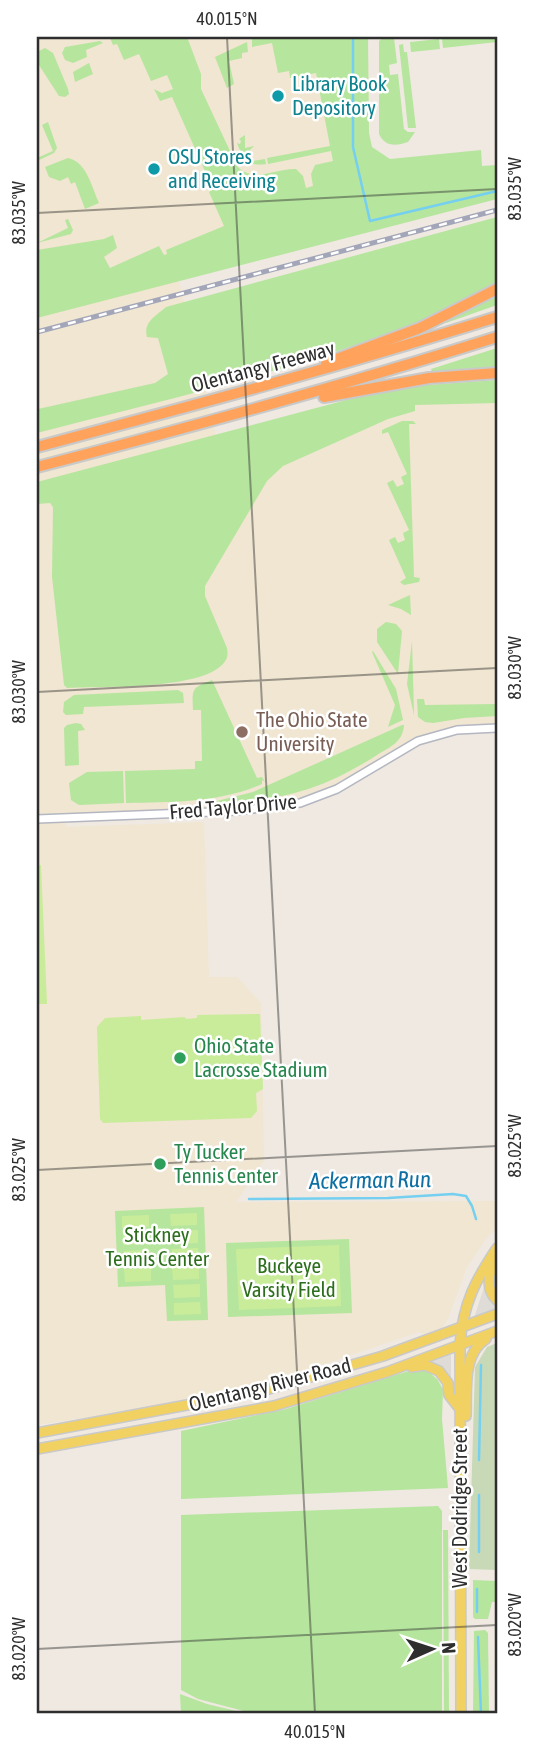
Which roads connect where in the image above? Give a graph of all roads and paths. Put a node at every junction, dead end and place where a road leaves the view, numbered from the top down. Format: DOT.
graph roads {
  1 [pos="497,289"];
  2 [pos="497,317"];
  3 [pos="497,337"];
  4 [pos="497,373"];
  5 [pos="247,392"];
  6 [pos="253,411"];
  7 [pos="37,447"];
  8 [pos="37,467"];
  9 [pos="497,728"];
  10 [pos="37,818"];
  11 [pos="497,1249"];
  12 [pos="497,1300"];
  13 [pos="497,1314"];
  14 [pos="461,1326"];
  15 [pos="497,1331"];
  16 [pos="460,1344"];
  17 [pos="387,1372"];
  18 [pos="460,1409"];
  19 [pos="37,1433"];
  20 [pos="460,1438"];
  21 [pos="37,1449"];
  22 [pos="461,1714"];
  1 -- 5 [label="highway"];
  2 -- 5 [label="highway, Olentangy Freeway"];
  3 -- 6 [label="highway, Olentangy Freeway"];
  4 -- 6 [label="highway"];
  5 -- 7 [label="highway, Olentangy Freeway"];
  6 -- 8 [label="highway, Olentangy Freeway"];
  9 -- 10 [label="street, Fred Taylor Drive"];
  11 -- 12 [label="main road"];
  11 -- 14 [label="main road, West Dodridge Street"];
  13 -- 14 [label="main road, Olentangy River Road"];
  14 -- 16 [label="main road, West Dodridge Street"];
  14 -- 19 [label="main road, Olentangy River Road"];
  15 -- 16 [label="main road, Olentangy River Road"];
  15 -- 20 [label="main road"];
  16 -- 17 [label="main road, Olentangy River Road"];
  16 -- 18 [label="main road, West Dodridge Street"];
  17 -- 18 [label="main road"];
  17 -- 21 [label="main road, Olentangy River Road"];
  18 -- 20 [label="main road, West Dodridge Street"];
  20 -- 22 [label="main road, West Dodridge Street"];
}
